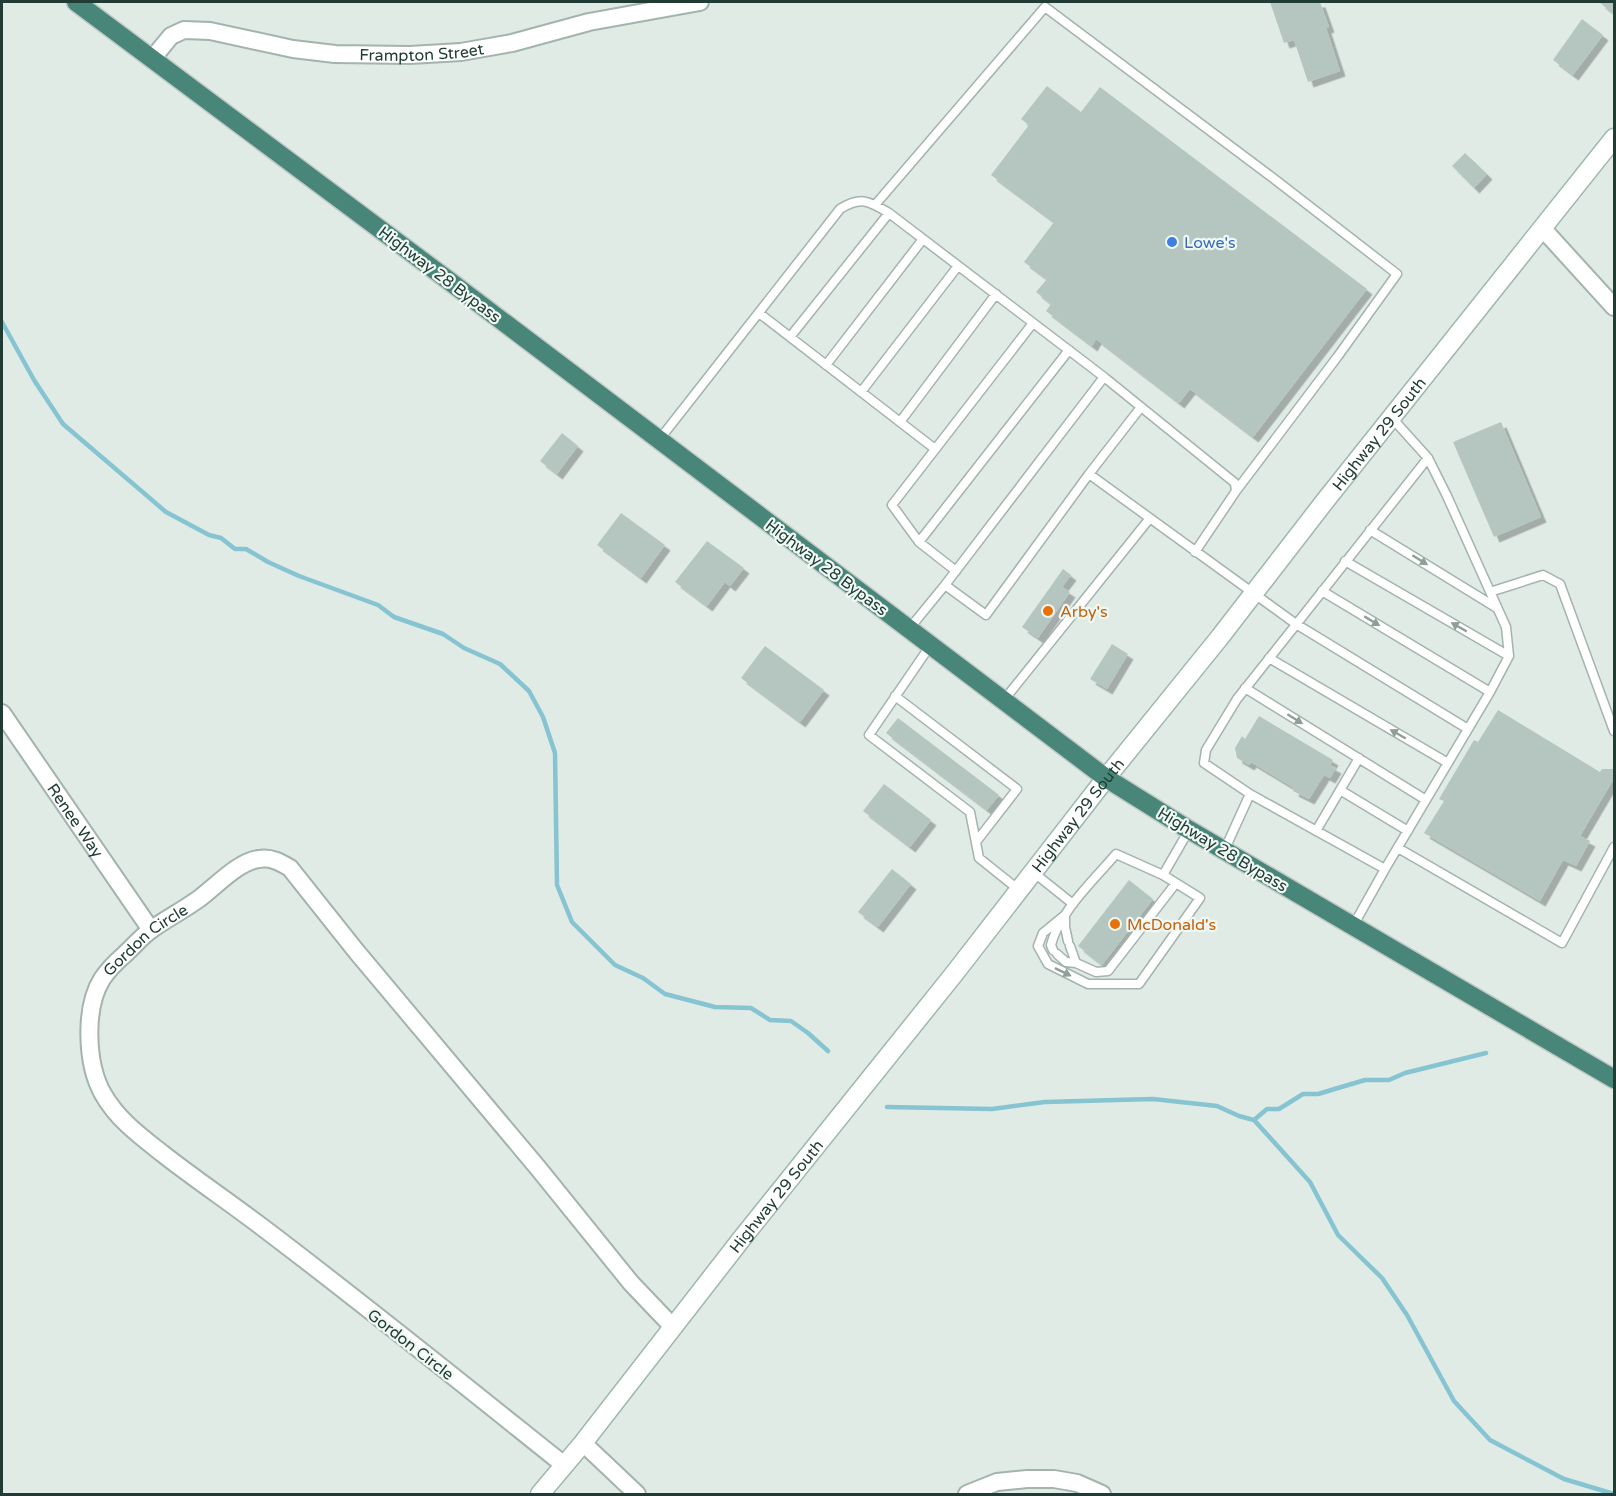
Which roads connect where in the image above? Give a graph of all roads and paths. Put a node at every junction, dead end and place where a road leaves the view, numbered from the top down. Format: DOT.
graph roads {
  1 [pos="76,2"];
  2 [pos="700,2"];
  3 [pos="152,59"];
  4 [pos="1614,138"];
  5 [pos="875,205"];
  6 [pos="889,213"];
  7 [pos="1543,229"];
  8 [pos="923,239"];
  9 [pos="958,266"];
  10 [pos="996,294"];
  11 [pos="1614,307"];
  12 [pos="759,313"];
  13 [pos="1033,323"];
  14 [pos="790,337"];
  15 [pos="1069,350"];
  16 [pos="826,365"];
  17 [pos="1104,378"];
  18 [pos="861,392"];
  19 [pos="1141,407"];
  20 [pos="1392,418"];
  21 [pos="900,422"];
  22 [pos="659,440"];
  23 [pos="935,449"];
  24 [pos="1428,458"];
  25 [pos="1089,474"];
  26 [pos="1236,491"];
  27 [pos="1150,518"];
  28 [pos="1370,530"];
  29 [pos="919,542"];
  30 [pos="1195,552"];
  31 [pos="1345,561"];
  32 [pos="956,571"];
  33 [pos="945,585"];
  34 [pos="1322,591"];
  35 [pos="1490,592"];
  36 [pos="1254,594"];
  37 [pos="1497,608"];
  38 [pos="1296,624"];
  39 [pos="909,629"];
  40 [pos="930,646"];
  41 [pos="1509,656"];
  42 [pos="1269,658"];
  43 [pos="1245,688"];
  44 [pos="1490,692"];
  45 [pos="896,696"];
  46 [pos="1004,701"];
  47 [pos="2,712"];
  48 [pos="1468,729"];
  49 [pos="1614,731"];
  50 [pos="1359,758"];
  51 [pos="1448,763"];
  52 [pos="1106,778"];
  53 [pos="1340,790"];
  54 [pos="1250,794"];
  55 [pos="1426,800"];
  56 [pos="1189,830"];
  57 [pos="1316,831"];
  58 [pos="1408,831"];
  59 [pos="976,842"];
  60 [pos="1614,847"];
  61 [pos="1398,848"];
  62 [pos="1224,851"];
  63 [pos="1385,869"];
  64 [pos="1033,872"];
  65 [pos="1162,875"];
  66 [pos="1176,883"];
  67 [pos="1019,890"];
  68 [pos="1073,904"];
  69 [pos="1065,915"];
  70 [pos="1353,926"];
  71 [pos="151,930"];
  72 [pos="1076,963"];
  73 [pos="1614,1078"];
  74 [pos="673,1327"];
  75 [pos="583,1443"];
  76 [pos="564,1465"];
  77 [pos="540,1494"];
  78 [pos="637,1494"];
  79 [pos="967,1494"];
  80 [pos="1102,1494"];
  1 -- 3 [label="highway, Highway 28 Bypass"];
  2 -- 3 [label="street, Frampton Street"];
  3 -- 22 [label="highway, Highway 28 Bypass"];
  4 -- 7 [label="main road, Highway 29 South"];
  5 -- 6 [label="lane"];
  5 -- 12 [label="lane"];
  5 -- 26 [label="lane"];
  6 -- 8 [label="lane"];
  6 -- 14 [label="lane"];
  7 -- 11 [label="street"];
  7 -- 20 [label="main road, Highway 29 South"];
  8 -- 9 [label="lane"];
  8 -- 16 [label="lane"];
  9 -- 10 [label="lane"];
  9 -- 18 [label="lane"];
  10 -- 13 [label="lane"];
  10 -- 21 [label="lane"];
  12 -- 14 [label="lane"];
  12 -- 22 [label="lane"];
  13 -- 15 [label="lane"];
  13 -- 23 [label="lane"];
  14 -- 16 [label="lane"];
  15 -- 17 [label="lane"];
  15 -- 29 [label="lane"];
  16 -- 18 [label="lane"];
  17 -- 19 [label="lane"];
  17 -- 32 [label="lane"];
  18 -- 21 [label="lane"];
  19 -- 25 [label="lane"];
  19 -- 26 [label="lane"];
  20 -- 24 [label="lane"];
  20 -- 36 [label="main road, Highway 29 South"];
  21 -- 23 [label="lane"];
  22 -- 39 [label="highway, Highway 28 Bypass"];
  23 -- 29 [label="lane"];
  24 -- 28 [label="lane"];
  24 -- 35 [label="lane"];
  25 -- 27 [label="lane"];
  25 -- 33 [label="lane"];
  26 -- 30 [label="lane"];
  27 -- 30 [label="lane"];
  27 -- 46 [label="lane"];
  28 -- 31 [label="lane"];
  28 -- 37 [label="lane, one-way"];
  29 -- 32 [label="lane"];
  30 -- 36 [label="lane"];
  31 -- 34 [label="lane"];
  41 -- 31 [label="lane, one-way"];
  32 -- 33 [label="lane"];
  33 -- 39 [label="lane"];
  34 -- 38 [label="lane"];
  34 -- 44 [label="lane, one-way"];
  35 -- 37 [label="lane"];
  35 -- 49 [label="lane"];
  36 -- 38 [label="lane"];
  36 -- 52 [label="main road, Highway 29 South"];
  37 -- 41 [label="lane"];
  38 -- 42 [label="lane"];
  38 -- 48 [label="lane"];
  39 -- 40 [label="highway, Highway 28 Bypass"];
  40 -- 45 [label="lane"];
  40 -- 46 [label="highway, Highway 28 Bypass"];
  41 -- 44 [label="lane"];
  42 -- 43 [label="lane"];
  51 -- 42 [label="lane, one-way"];
  43 -- 50 [label="lane, one-way"];
  43 -- 54 [label="lane"];
  44 -- 48 [label="lane"];
  45 -- 59 [label="lane"];
  45 -- 59 [label="lane"];
  46 -- 52 [label="highway, Highway 28 Bypass"];
  47 -- 71 [label="street, Renee Way"];
  48 -- 51 [label="lane"];
  50 -- 53 [label="lane"];
  50 -- 55 [label="lane"];
  51 -- 55 [label="lane"];
  52 -- 56 [label="highway, Highway 28 Bypass"];
  52 -- 64 [label="main road, Highway 29 South"];
  53 -- 57 [label="lane"];
  53 -- 58 [label="lane"];
  54 -- 57 [label="lane"];
  54 -- 62 [label="lane"];
  55 -- 58 [label="lane"];
  56 -- 62 [label="highway, Highway 28 Bypass"];
  56 -- 65 [label="lane"];
  57 -- 63 [label="lane"];
  58 -- 61 [label="lane"];
  59 -- 67 [label="lane"];
  60 -- 61 [label="lane"];
  61 -- 63 [label="lane"];
  62 -- 70 [label="highway, Highway 28 Bypass"];
  63 -- 70 [label="lane"];
  64 -- 67 [label="main road, Highway 29 South"];
  64 -- 68 [label="lane"];
  65 -- 66 [label="lane"];
  65 -- 68 [label="lane"];
  69 -- 66 [label="lane, one-way"];
  66 -- 72 [label="lane"];
  67 -- 74 [label="main road, Highway 29 South"];
  68 -- 69 [label="lane"];
  69 -- 72 [label="lane"];
  69 -- 72 [label="lane"];
  70 -- 73 [label="highway, Highway 28 Bypass"];
  71 -- 74 [label="street, Gordon Circle"];
  71 -- 76 [label="street, Gordon Circle"];
  74 -- 75 [label="main road, Highway 29 South"];
  75 -- 76 [label="main road, Highway 29 South"];
  75 -- 78 [label="street"];
  76 -- 77 [label="main road, Highway 29 South"];
  79 -- 80 [label="street"];
}
